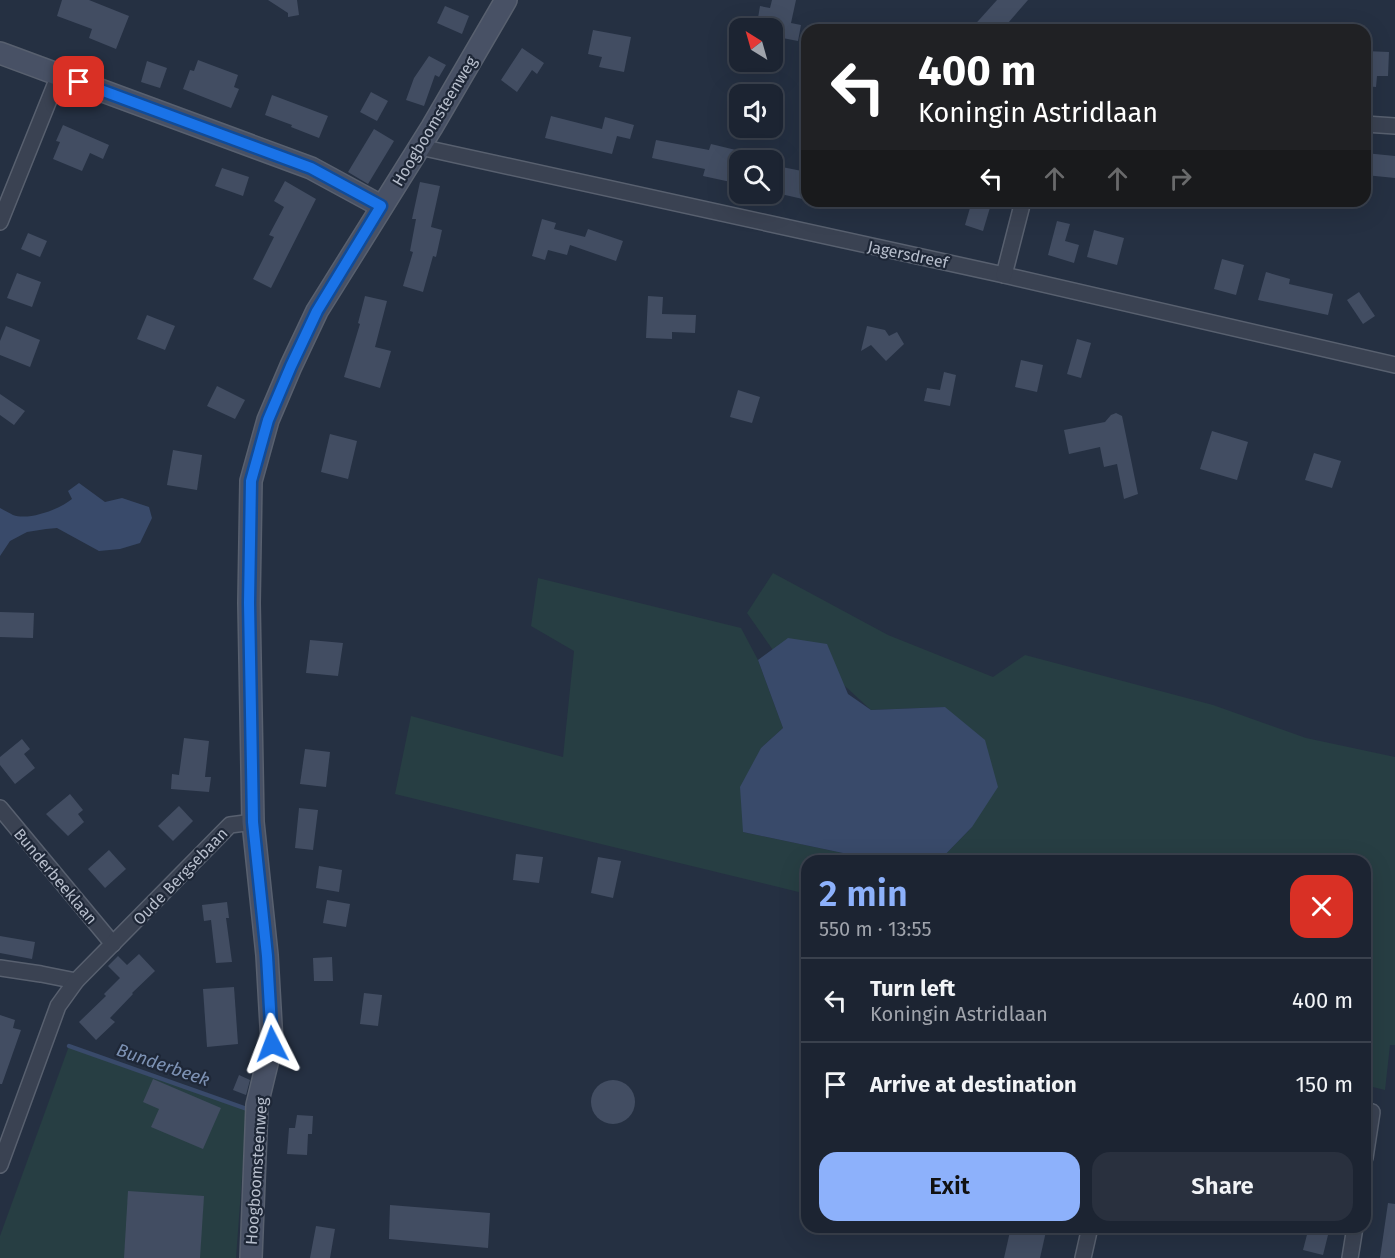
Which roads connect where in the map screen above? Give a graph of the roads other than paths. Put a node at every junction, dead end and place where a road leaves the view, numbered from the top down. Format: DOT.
graph roads {
  1 [pos="506,0"];
  2 [pos="0,53"];
  3 [pos="59,75"];
  4 [pos="1371,124"];
  5 [pos="1395,126"];
  6 [pos="420,147"];
  7 [pos="381,206"];
  8 [pos="1021,207"];
  9 [pos="0,222"];
  10 [pos="1004,275"];
  11 [pos="1395,365"];
  12 [pos="0,808"];
  13 [pos="253,822"];
  14 [pos="113,944"];
  15 [pos="0,968"];
  16 [pos="76,981"];
  17 [pos="1372,1112"];
  18 [pos="1371,1119"];
  19 [pos="0,1166"];
  20 [pos="1089,1233"];
  21 [pos="1354,1233"];
  22 [pos="251,1258"];
  23 [pos="1083,1258"];
  24 [pos="1350,1258"];
  1 -- 6 [label="street, Hoogboomsteenweg"];
  2 -- 3 [label="street"];
  3 -- 7 [label="street"];
  3 -- 9 [label="street"];
  4 -- 5 [label="street"];
  6 -- 7 [label="street, Hoogboomsteenweg"];
  6 -- 10 [label="street, Jagersdreef"];
  7 -- 13 [label="street, Hoogboomsteenweg"];
  8 -- 10 [label="street"];
  10 -- 11 [label="street, Jagersdreef"];
  12 -- 14 [label="street, Bunderbeeklaan"];
  13 -- 14 [label="street, Oude Bergsebaan"];
  13 -- 22 [label="street, Hoogboomsteenweg"];
  14 -- 16 [label="street, Oude Bergsebaan"];
  15 -- 16 [label="street"];
  16 -- 19 [label="street, Oude Bergsebaan"];
  17 -- 18 [label="street"];
  20 -- 23 [label="street"];
  21 -- 24 [label="street"];
}
